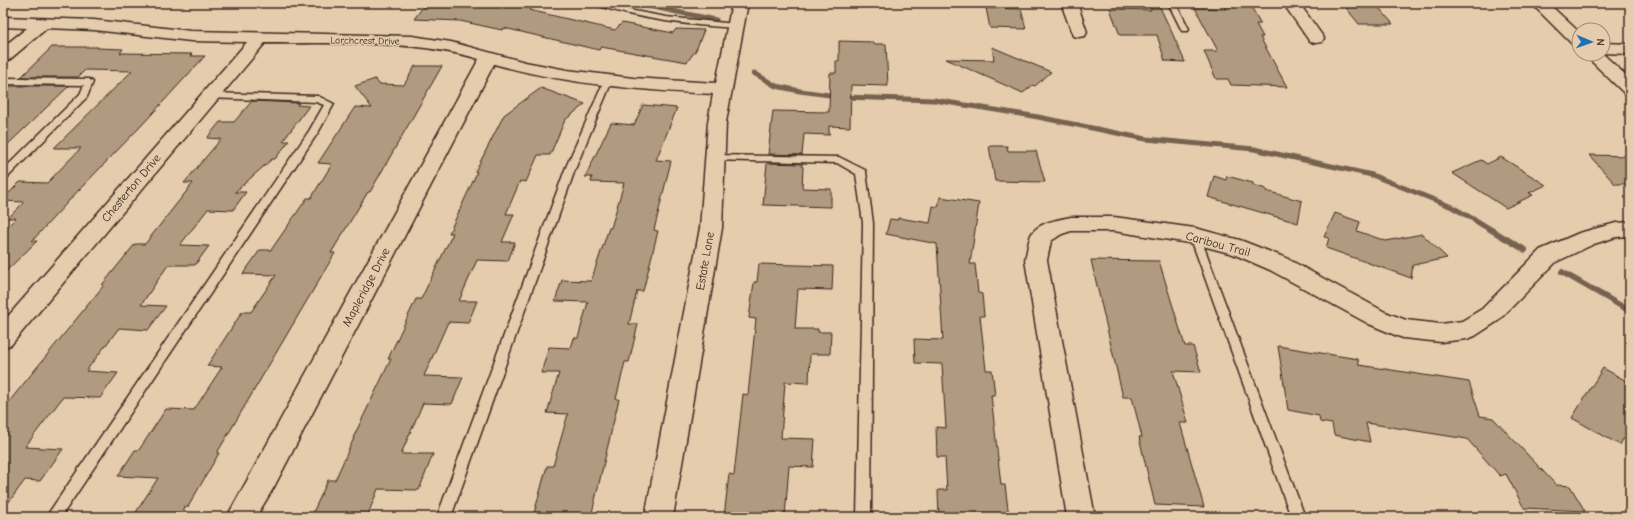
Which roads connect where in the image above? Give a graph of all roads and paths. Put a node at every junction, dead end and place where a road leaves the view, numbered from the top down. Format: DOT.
graph roads {
  1 [pos="599,3"];
  2 [pos="740,3"];
  3 [pos="1068,3"];
  4 [pos="1172,3"];
  5 [pos="1291,3"];
  6 [pos="1539,3"];
  7 [pos="3,22"];
  8 [pos="43,23"];
  9 [pos="736,26"];
  10 [pos="1185,29"];
  11 [pos="1079,32"];
  12 [pos="1571,33"];
  13 [pos="260,38"];
  14 [pos="1316,38"];
  15 [pos="1611,48"];
  16 [pos="1630,48"];
  17 [pos="3,56"];
  18 [pos="489,56"];
  19 [pos="1601,62"];
  20 [pos="3,81"];
  21 [pos="608,81"];
  22 [pos="722,89"];
  23 [pos="1630,90"];
  24 [pos="210,96"];
  25 [pos="714,158"];
  26 [pos="3,176"];
  27 [pos="1630,229"];
  28 [pos="1195,236"];
  29 [pos="3,338"];
  30 [pos="54,517"];
  31 [pos="241,517"];
  32 [pos="444,517"];
  33 [pos="659,517"];
  34 [pos="864,517"];
  35 [pos="1081,517"];
  36 [pos="1298,517"];
  1 -- 9 [label="lane"];
  2 -- 9 [label="street, Estate Lane"];
  3 -- 11 [label="street"];
  4 -- 10 [label="lane"];
  5 -- 14 [label="street"];
  6 -- 12 [label="street"];
  7 -- 8 [label="street, Larchcrest Drive"];
  8 -- 13 [label="street, Larchcrest Drive"];
  8 -- 17 [label="street"];
  9 -- 22 [label="street, Estate Lane"];
  13 -- 18 [label="street, Larchcrest Drive"];
  13 -- 24 [label="street, Chesterton Drive"];
  15 -- 16 [label="street"];
  18 -- 21 [label="street, Larchcrest Drive"];
  18 -- 31 [label="street, Mapleridge Drive"];
  19 -- 23 [label="street"];
  20 -- 26 [label="lane"];
  21 -- 22 [label="street, Larchcrest Drive"];
  21 -- 32 [label="lane"];
  22 -- 25 [label="street, Estate Lane"];
  24 -- 29 [label="street, Chesterton Drive"];
  24 -- 30 [label="lane"];
  25 -- 33 [label="street, Estate Lane"];
  25 -- 34 [label="lane"];
  27 -- 28 [label="street, Caribou Trail"];
  28 -- 35 [label="street, Caribou Trail"];
  28 -- 36 [label="lane"];
}
